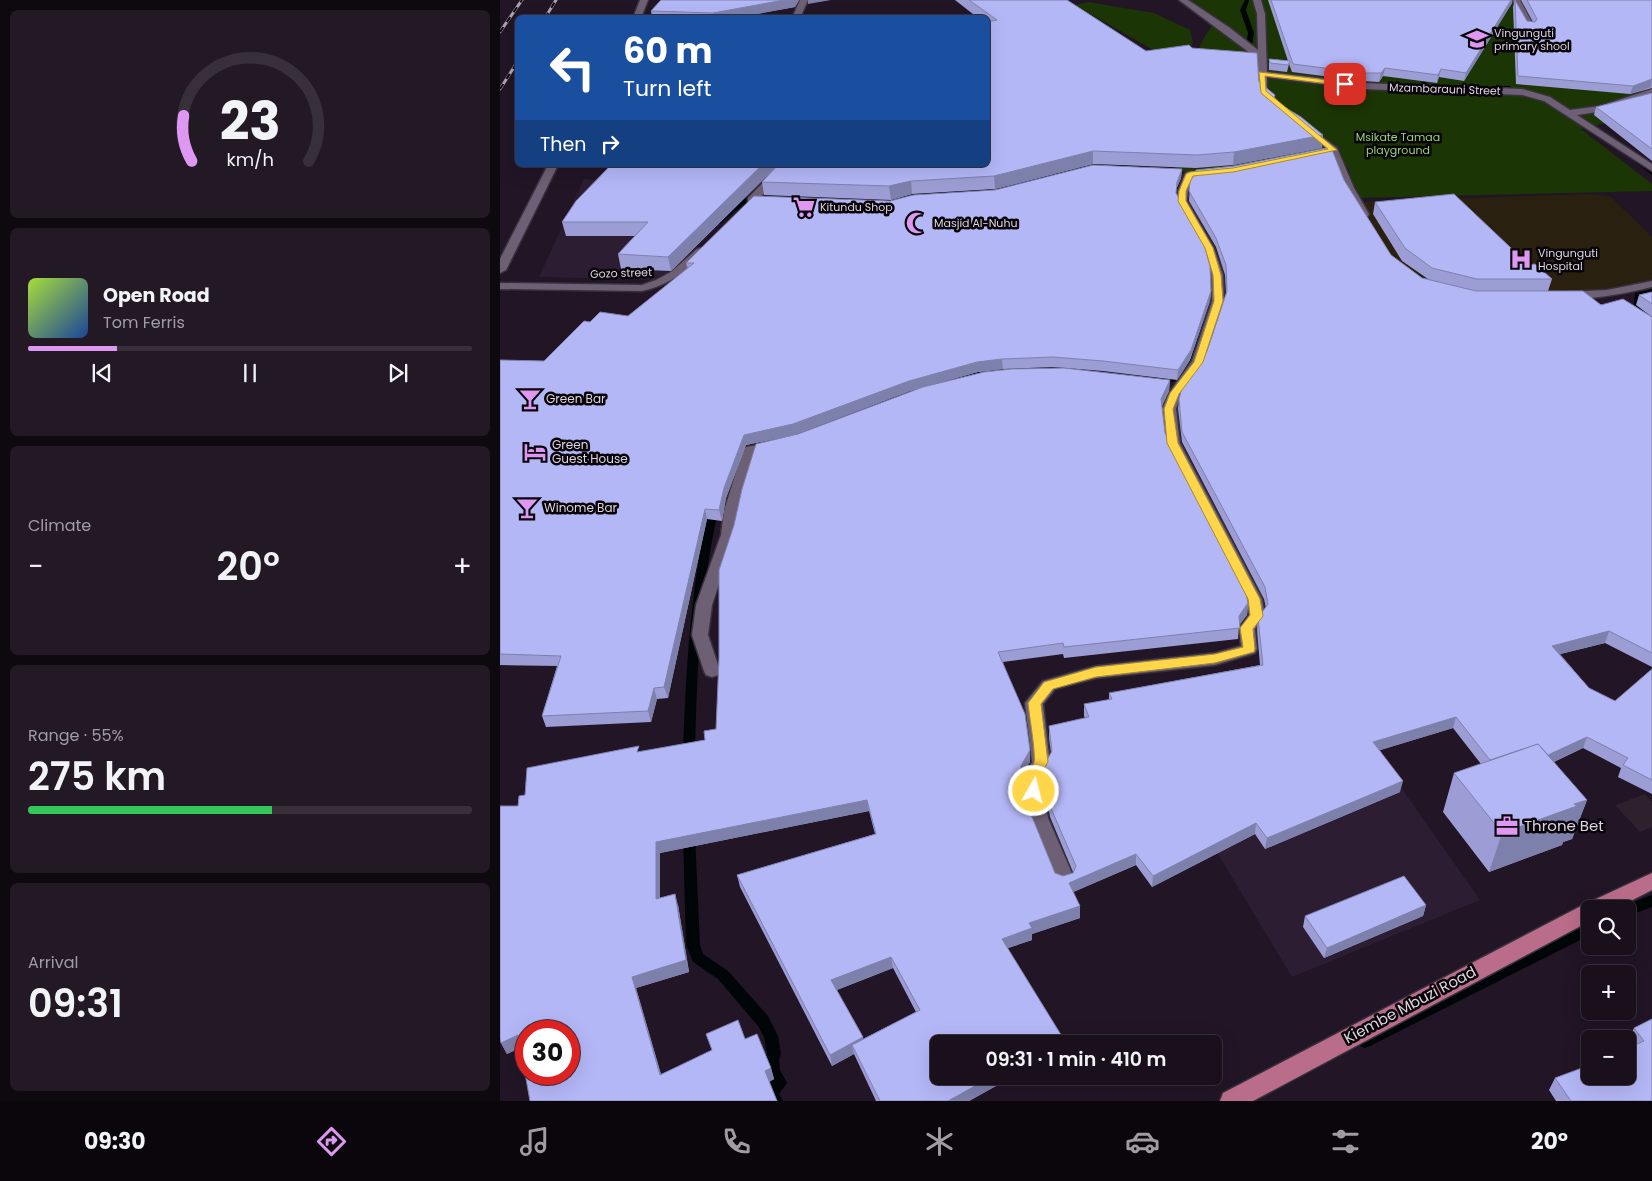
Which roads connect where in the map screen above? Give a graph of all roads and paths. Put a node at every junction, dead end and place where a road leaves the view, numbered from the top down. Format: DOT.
graph roads {
  1 [pos="644,0"];
  2 [pos="804,0"];
  3 [pos="1183,0"];
  4 [pos="1257,0"];
  5 [pos="1516,0"];
  6 [pos="638,15"];
  7 [pos="797,15"];
  8 [pos="1530,26"];
  9 [pos="1261,57"];
  10 [pos="1261,74"];
  11 [pos="1652,92"];
  12 [pos="1284,110"];
  13 [pos="1568,113"];
  14 [pos="1298,120"];
  15 [pos="1334,150"];
  16 [pos="1315,154"];
  17 [pos="552,167"];
  18 [pos="783,167"];
  19 [pos="1652,168"];
  20 [pos="1206,173"];
  21 [pos="1179,174"];
  22 [pos="1194,174"];
  23 [pos="753,203"];
  24 [pos="1372,226"];
  25 [pos="711,240"];
  26 [pos="500,270"];
  27 [pos="1652,284"];
  28 [pos="500,286"];
  29 [pos="1607,293"];
  30 [pos="1554,295"];
  31 [pos="1622,304"];
  32 [pos="1164,384"];
  33 [pos="1182,386"];
  34 [pos="784,444"];
  35 [pos="712,672"];
  36 [pos="1064,878"];
  37 [pos="1652,882"];
  38 [pos="1614,900"];
  39 [pos="1581,916"];
  40 [pos="1231,1101"];
  1 -- 6 [label="street"];
  2 -- 7 [label="street"];
  3 -- 9 [label="street"];
  4 -- 9 [label="street"];
  5 -- 8 [label="street"];
  9 -- 10 [label="street"];
  10 -- 12 [label="street"];
  10 -- 13 [label="street, Mzambarauni Street"];
  11 -- 13 [label="street"];
  13 -- 19 [label="street, Mzambarauni Street"];
  14 -- 15 [label="street"];
  15 -- 16 [label="street"];
  15 -- 24 [label="street"];
  17 -- 26 [label="street"];
  18 -- 23 [label="street"];
  20 -- 22 [label="street"];
  21 -- 22 [label="street"];
  22 -- 33 [label="street"];
  25 -- 28 [label="street, Gozo street"];
  27 -- 29 [label="street"];
  29 -- 30 [label="street"];
  29 -- 31 [label="street"];
  32 -- 33 [label="street"];
  33 -- 36 [label="street"];
  34 -- 35 [label="street"];
  37 -- 38 [label="main road"];
  39 -- 40 [label="main road, Kiembe Mbuzi Road"];
}
